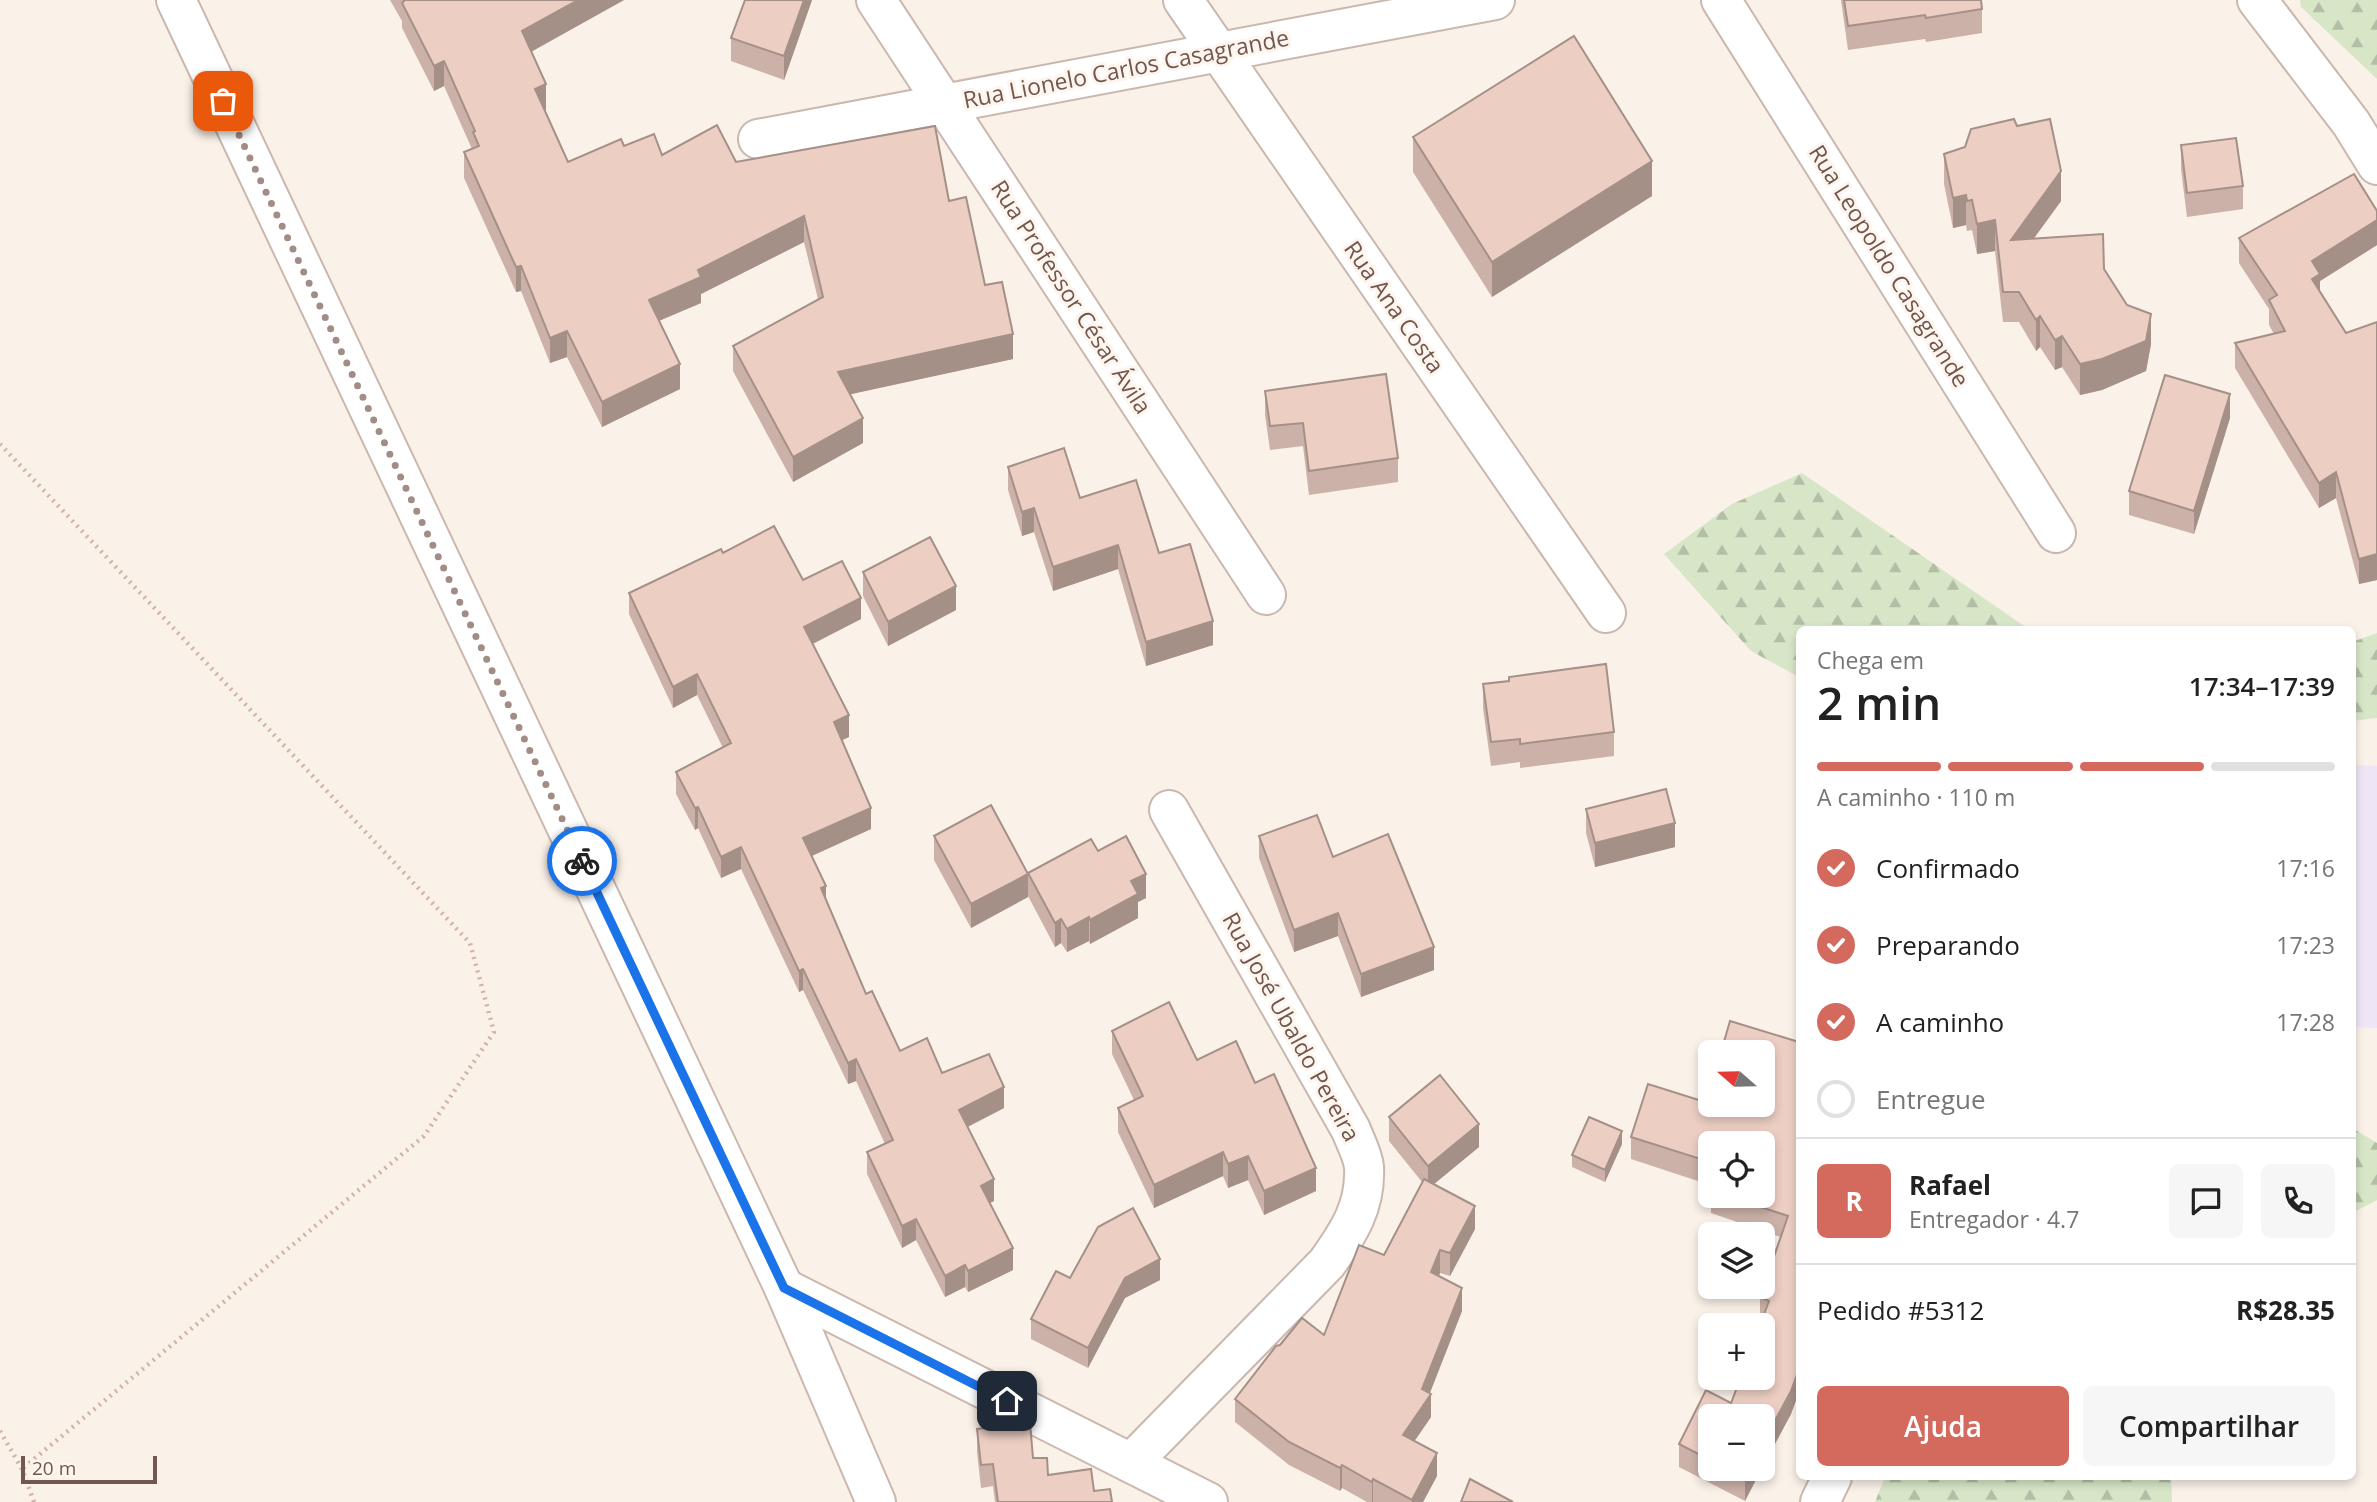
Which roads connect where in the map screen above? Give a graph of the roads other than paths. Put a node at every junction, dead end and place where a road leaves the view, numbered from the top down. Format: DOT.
graph roads {
  1 [pos="176,0"];
  2 [pos="876,0"];
  3 [pos="1183,0"];
  4 [pos="1494,0"];
  5 [pos="1721,0"];
  6 [pos="2257,0"];
  7 [pos="1219,52"];
  8 [pos="945,103"];
  9 [pos="758,139"];
  10 [pos="2377,165"];
  11 [pos="2056,533"];
  12 [pos="1266,595"];
  13 [pos="1605,613"];
  14 [pos="1169,810"];
  15 [pos="784,1288"];
  16 [pos="1131,1463"];
  17 [pos="1831,1480"];
  18 [pos="876,1502"];
  19 [pos="1208,1502"];
  20 [pos="1820,1502"];
  1 -- 15 [label="street"];
  2 -- 8 [label="street, Rua Professor César Ávila"];
  3 -- 7 [label="street, Rua Ana Costa"];
  4 -- 7 [label="street, Rua Lionelo Carlos Casagrande"];
  5 -- 11 [label="street, Rua Leopoldo Casagrande"];
  6 -- 10 [label="street"];
  7 -- 8 [label="street, Rua Lionelo Carlos Casagrande"];
  7 -- 13 [label="street, Rua Ana Costa"];
  8 -- 9 [label="street, Rua Lionelo Carlos Casagrande"];
  8 -- 12 [label="street, Rua Professor César Ávila"];
  14 -- 16 [label="street, Rua José Ubaldo Pereira"];
  15 -- 16 [label="street"];
  15 -- 18 [label="street"];
  16 -- 19 [label="street"];
  17 -- 20 [label="street"];
}
